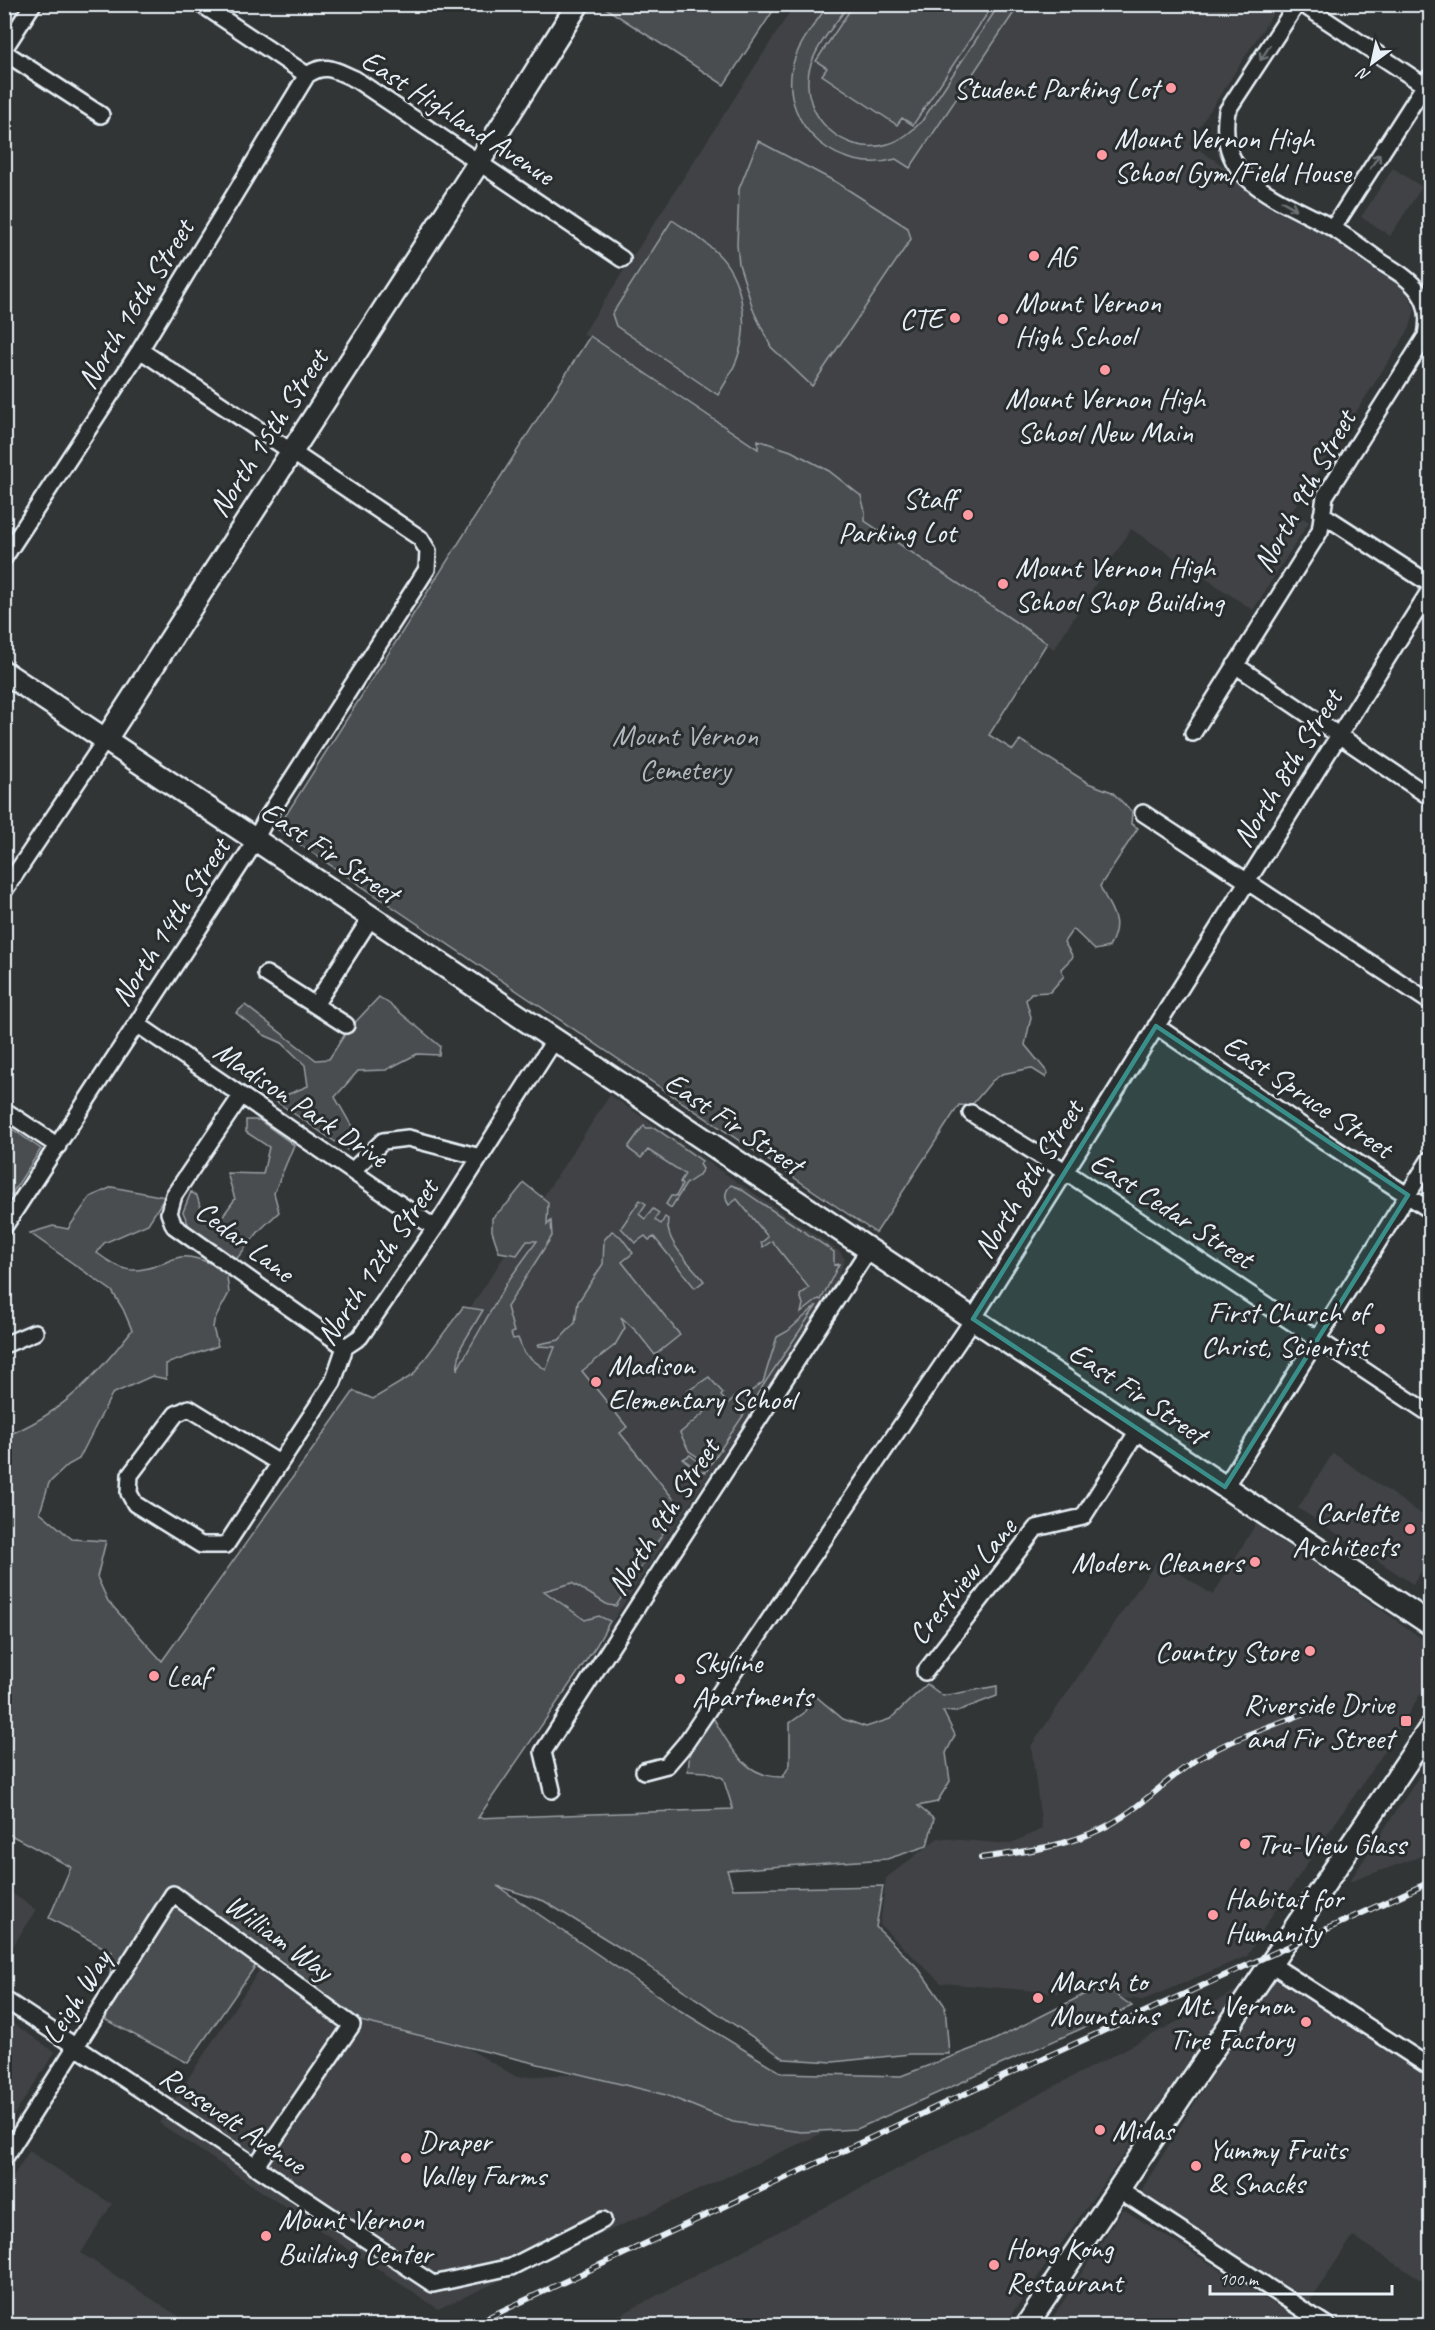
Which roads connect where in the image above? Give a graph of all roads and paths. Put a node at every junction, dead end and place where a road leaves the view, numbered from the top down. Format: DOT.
graph roads {
  1 [pos="33,4"];
  2 [pos="201,4"];
  3 [pos="578,4"];
  4 [pos="1297,4"];
  5 [pos="1302,4"];
  6 [pos="4,50"];
  7 [pos="307,75"];
  8 [pos="1429,84"];
  9 [pos="101,115"];
  10 [pos="479,162"];
  11 [pos="1333,228"];
  12 [pos="622,259"];
  13 [pos="1428,337"];
  14 [pos="140,350"];
  15 [pos="292,451"];
  16 [pos="1322,514"];
  17 [pos="4,558"];
  18 [pos="1431,584"];
  19 [pos="1431,590"];
  20 [pos="1235,665"];
  21 [pos="4,672"];
  22 [pos="1192,733"];
  23 [pos="1339,735"];
  24 [pos="106,739"];
  25 [pos="1431,797"];
  26 [pos="1143,813"];
  27 [pos="256,838"];
  28 [pos="1247,882"];
  29 [pos="4,891"];
  30 [pos="372,916"];
  31 [pos="266,974"];
  32 [pos="1431,1002"];
  33 [pos="315,1005"];
  34 [pos="137,1024"];
  35 [pos="346,1025"];
  36 [pos="1156,1026"];
  37 [pos="555,1039"];
  38 [pos="241,1096"];
  39 [pos="4,1110"];
  40 [pos="971,1113"];
  41 [pos="58,1146"];
  42 [pos="480,1157"];
  43 [pos="1431,1159"];
  44 [pos="352,1171"];
  45 [pos="1065,1172"];
  46 [pos="1408,1196"];
  47 [pos="1431,1210"];
  48 [pos="4,1227"];
  49 [pos="435,1228"];
  50 [pos="869,1249"];
  51 [pos="973,1319"];
  52 [pos="36,1332"];
  53 [pos="1318,1338"];
  54 [pos="4,1345"];
  55 [pos="345,1347"];
  56 [pos="1431,1414"];
  57 [pos="1139,1429"];
  58 [pos="279,1463"];
  59 [pos="1225,1487"];
  60 [pos="1431,1624"];
  61 [pos="924,1672"];
  62 [pos="1431,1728"];
  63 [pos="644,1772"];
  64 [pos="552,1790"];
  65 [pos="173,1894"];
  66 [pos="1271,1964"];
  67 [pos="4,1999"];
  68 [pos="76,2048"];
  69 [pos="1431,2067"];
  70 [pos="4,2158"];
  71 [pos="255,2167"];
  72 [pos="1118,2189"];
  73 [pos="603,2220"];
  74 [pos="1026,2325"];
  75 [pos="1328,2325"];
  1 -- 6 [label="street"];
  2 -- 7 [label="street"];
  3 -- 10 [label="street, North 15th Street"];
  4 -- 11 [label="street, one-way"];
  5 -- 8 [label="street"];
  6 -- 9 [label="street"];
  7 -- 10 [label="street, East Highland Avenue"];
  7 -- 14 [label="street, North 16th Street"];
  11 -- 8 [label="street, one-way"];
  10 -- 12 [label="street, East Highland Avenue"];
  10 -- 15 [label="street, North 15th Street"];
  11 -- 13 [label="street"];
  13 -- 16 [label="street, North 9th Street"];
  14 -- 15 [label="street"];
  14 -- 17 [label="street, North 16th Street"];
  15 -- 24 [label="street, North 15th Street"];
  15 -- 27 [label="street, North 14th Street"];
  16 -- 18 [label="street"];
  16 -- 20 [label="street, North 9th Street"];
  19 -- 23 [label="street, North 8th Street"];
  20 -- 22 [label="street, North 9th Street"];
  20 -- 23 [label="street"];
  21 -- 24 [label="street, East Fir Street"];
  23 -- 25 [label="street"];
  23 -- 28 [label="street, North 8th Street"];
  24 -- 27 [label="street, East Fir Street"];
  24 -- 29 [label="street, North 15th Street"];
  26 -- 28 [label="street"];
  27 -- 30 [label="street, East Fir Street"];
  27 -- 34 [label="street, North 14th Street"];
  28 -- 32 [label="street"];
  28 -- 36 [label="street, North 8th Street"];
  30 -- 33 [label="street"];
  30 -- 37 [label="street, East Fir Street"];
  31 -- 33 [label="street"];
  33 -- 35 [label="street"];
  34 -- 38 [label="street, Madison Park Drive"];
  34 -- 41 [label="street, North 14th Street"];
  36 -- 45 [label="street, North 8th Street"];
  36 -- 46 [label="street, East Spruce Street"];
  37 -- 42 [label="street, North 12th Street"];
  37 -- 50 [label="street, East Fir Street"];
  38 -- 44 [label="street, Madison Park Drive"];
  38 -- 55 [label="street, Cedar Lane"];
  39 -- 41 [label="street"];
  40 -- 45 [label="street, East Cedar Street"];
  41 -- 48 [label="street, North 14th Street"];
  42 -- 44 [label="street"];
  42 -- 49 [label="street, North 12th Street"];
  43 -- 46 [label="street"];
  44 -- 49 [label="street, Madison Park Drive"];
  45 -- 51 [label="street, North 8th Street"];
  45 -- 53 [label="street, East Cedar Street"];
  46 -- 47 [label="street, East Spruce Street"];
  46 -- 53 [label="street"];
  49 -- 55 [label="street, North 12th Street"];
  50 -- 51 [label="street, East Fir Street"];
  50 -- 64 [label="street, North 9th Street"];
  51 -- 57 [label="street, East Fir Street"];
  51 -- 63 [label="street, North 8th Street"];
  52 -- 54 [label="street"];
  53 -- 56 [label="street, East Cedar Street"];
  53 -- 59 [label="street"];
  55 -- 58 [label="street, North 12th Street"];
  57 -- 59 [label="street, East Fir Street"];
  57 -- 61 [label="street, Crestview Lane"];
  58 -- 58 [label="street, North 12th Street"];
  59 -- 60 [label="street, East Fir Street"];
  62 -- 66 [label="street"];
  65 -- 68 [label="street, Leigh Way"];
  65 -- 71 [label="street, William Way"];
  66 -- 69 [label="street"];
  66 -- 72 [label="street"];
  67 -- 68 [label="street, Roosevelt Avenue"];
  68 -- 70 [label="street, Leigh Way"];
  68 -- 71 [label="street, Roosevelt Avenue"];
  71 -- 73 [label="street, Roosevelt Avenue"];
  72 -- 74 [label="street"];
  72 -- 75 [label="street"];
}
